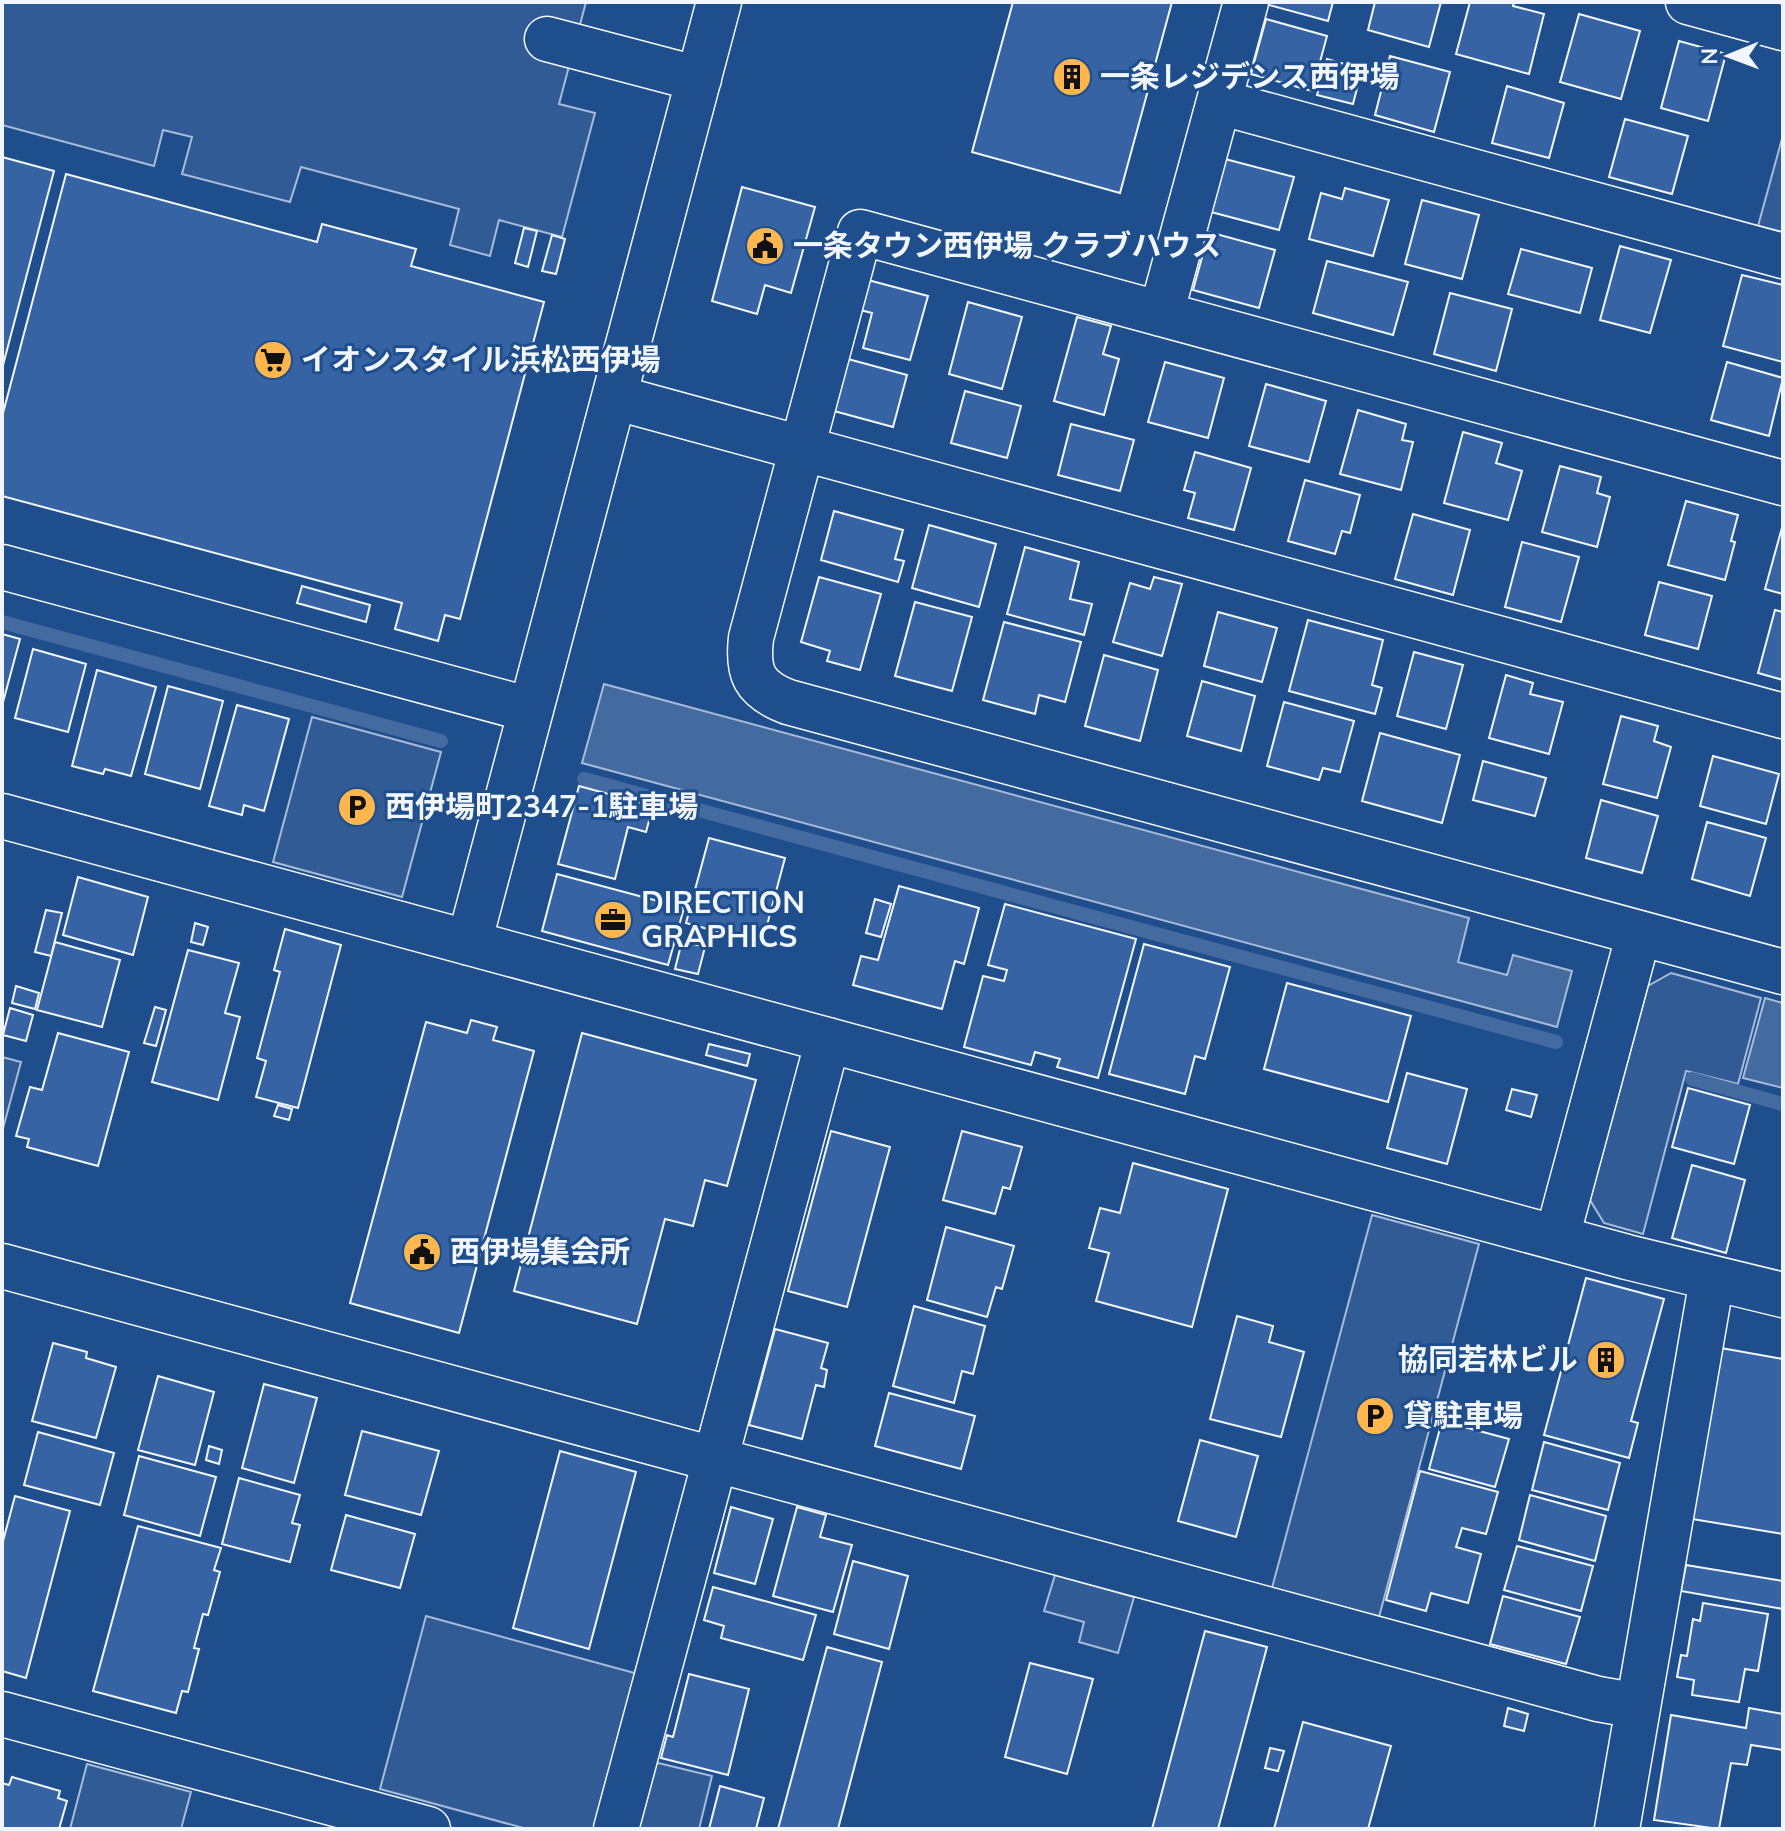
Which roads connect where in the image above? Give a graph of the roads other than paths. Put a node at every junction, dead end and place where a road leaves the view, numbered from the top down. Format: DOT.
graph roads {
  1 [pos="719,2"];
  2 [pos="1246,2"];
  3 [pos="1688,2"];
  4 [pos="1783,28"];
  5 [pos="547,39"];
  6 [pos="699,79"];
  7 [pos="1219,102"];
  8 [pos="1783,256"];
  9 [pos="1161,314"];
  10 [pos="614,397"];
  11 [pos="801,448"];
  12 [pos="1783,483"];
  13 [pos="2,567"];
  14 [pos="531,710"];
  15 [pos="1783,716"];
  16 [pos="2,816"];
  17 [pos="1639,933"];
  18 [pos="469,943"];
  19 [pos="1783,972"];
  20 [pos="828,1040"];
  21 [pos="1557,1237"];
  22 [pos="2,1266"];
  23 [pos="1712,1279"];
  24 [pos="1783,1295"];
  25 [pos="715,1460"];
  26 [pos="1638,1706"];
  27 [pos="2,1714"];
  28 [pos="428,1829"];
  29 [pos="616,1829"];
  30 [pos="1617,1829"];
  1 -- 6 [label="street"];
  2 -- 7 [label="street"];
  3 -- 4 [label="street"];
  5 -- 6 [label="street"];
  6 -- 10 [label="street"];
  7 -- 8 [label="street"];
  7 -- 9 [label="street"];
  9 -- 11 [label="street"];
  9 -- 12 [label="street"];
  10 -- 11 [label="street"];
  10 -- 14 [label="street"];
  11 -- 15 [label="street"];
  11 -- 17 [label="street"];
  13 -- 14 [label="street"];
  14 -- 18 [label="street"];
  16 -- 18 [label="street"];
  17 -- 19 [label="street"];
  17 -- 21 [label="street"];
  18 -- 20 [label="street"];
  20 -- 21 [label="street"];
  20 -- 25 [label="street"];
  21 -- 23 [label="street"];
  22 -- 25 [label="street"];
  23 -- 24 [label="street"];
  23 -- 26 [label="street"];
  25 -- 26 [label="street"];
  25 -- 29 [label="street"];
  26 -- 30 [label="street"];
  27 -- 28 [label="street"];
}
